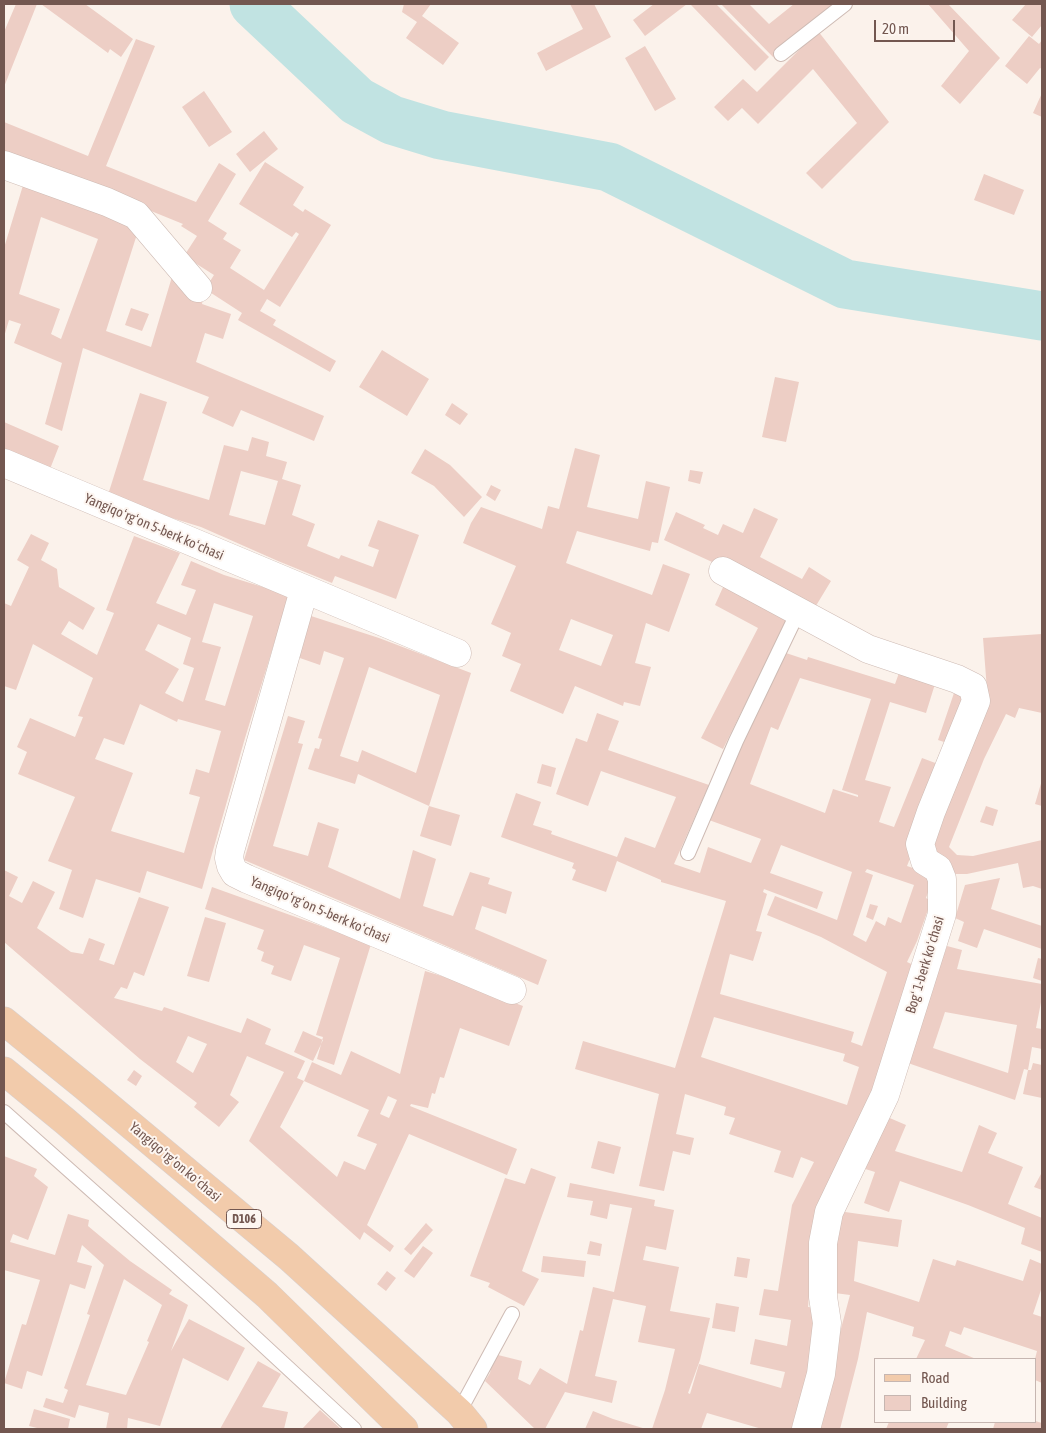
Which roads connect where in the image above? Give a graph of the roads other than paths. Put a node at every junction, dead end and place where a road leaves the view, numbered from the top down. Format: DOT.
graph roads {
  1 [pos="845,4"];
  2 [pos="781,54"];
  3 [pos="4,165"];
  4 [pos="198,288"];
  5 [pos="4,463"];
  6 [pos="723,571"];
  7 [pos="304,590"];
  8 [pos="798,612"];
  9 [pos="457,653"];
  10 [pos="688,853"];
  11 [pos="512,990"];
  12 [pos="4,1021"];
  13 [pos="4,1071"];
  14 [pos="4,1112"];
  15 [pos="512,1314"];
  16 [pos="466,1421"];
  17 [pos="354,1429"];
  18 [pos="404,1429"];
  19 [pos="806,1429"];
  1 -- 2 [label="lane"];
  3 -- 4 [label="street"];
  5 -- 7 [label="street, Yangiqoʻrgʻon 5-berk koʻchasi"];
  6 -- 8 [label="street, Bogʻ 1-berk koʻchasi"];
  7 -- 9 [label="street, Yangiqoʻrgʻon 5-berk koʻchasi"];
  7 -- 11 [label="street, Yangiqoʻrgʻon 5-berk koʻchasi"];
  8 -- 10 [label="lane"];
  8 -- 19 [label="street, Bogʻ 1-berk koʻchasi"];
  12 -- 16 [label="main road, Yangiqoʻrgʻon koʻchasi / D106"];
  13 -- 18 [label="main road"];
  14 -- 17 [label="lane"];
  15 -- 16 [label="lane"];
}
